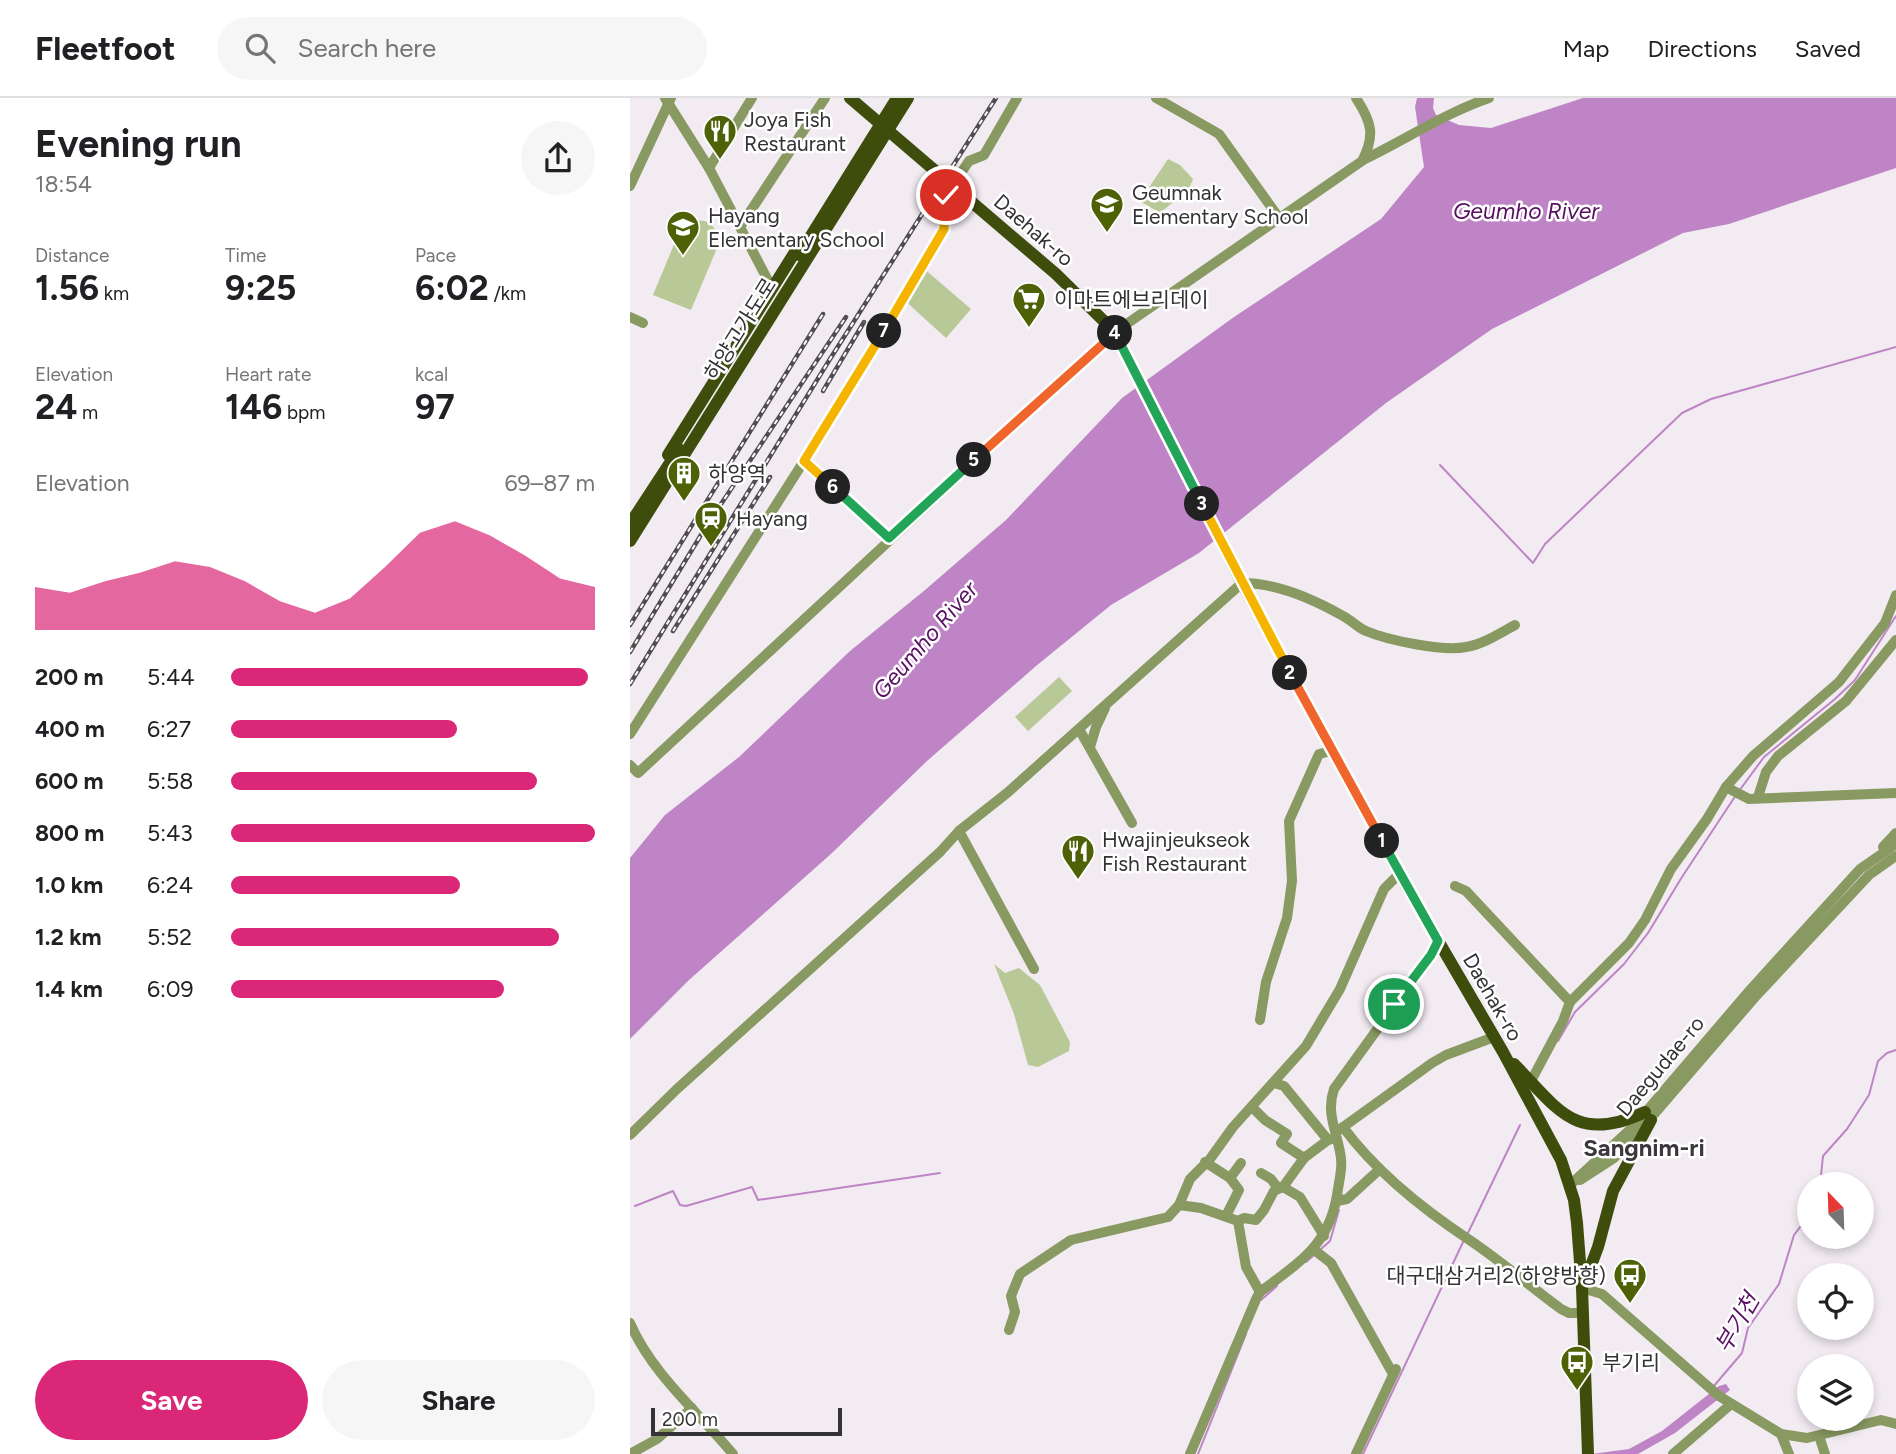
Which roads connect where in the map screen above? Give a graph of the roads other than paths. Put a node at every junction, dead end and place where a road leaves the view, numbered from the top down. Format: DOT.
graph roads {
  1 [pos="752,98"];
  2 [pos="825,98"];
  3 [pos="850,98"];
  4 [pos="894,98"];
  5 [pos="908,98"];
  6 [pos="917,98"];
  7 [pos="1017,98"];
  8 [pos="1156,98"];
  9 [pos="1356,98"];
  10 [pos="1489,98"];
  11 [pos="668,99"];
  12 [pos="877,121"];
  13 [pos="894,135"];
  14 [pos="1362,161"];
  15 [pos="709,168"];
  16 [pos="630,186"];
  17 [pos="1279,218"];
  18 [pos="740,227"];
  19 [pos="772,288"];
  20 [pos="630,317"];
  21 [pos="643,323"];
  22 [pos="1115,332"];
  23 [pos="691,437"];
  24 [pos="804,461"];
  25 [pos="679,463"];
  26 [pos="657,480"];
  27 [pos="631,534"];
  28 [pos="889,538"];
  29 [pos="1242,583"];
  30 [pos="1896,595"];
  31 [pos="1515,625"];
  32 [pos="1896,640"];
  33 [pos="1108,702"];
  34 [pos="1079,729"];
  35 [pos="630,734"];
  36 [pos="1090,747"];
  37 [pos="1332,751"];
  38 [pos="630,765"];
  39 [pos="1732,791"];
  40 [pos="1896,793"];
  41 [pos="1758,797"];
  42 [pos="1132,823"];
  43 [pos="959,831"];
  44 [pos="1896,833"];
  45 [pos="1896,844"];
  46 [pos="1896,856"];
  47 [pos="1874,858"];
  48 [pos="1399,874"];
  49 [pos="1455,886"];
  50 [pos="1438,941"];
  51 [pos="1034,969"];
  52 [pos="1570,1002"];
  53 [pos="1260,1020"];
  54 [pos="1494,1037"];
  55 [pos="1503,1052"];
  56 [pos="1531,1081"];
  57 [pos="1274,1083"];
  58 [pos="1252,1107"];
  59 [pos="1648,1116"];
  60 [pos="630,1133"];
  61 [pos="1335,1135"];
  62 [pos="1304,1158"];
  63 [pos="1205,1162"];
  64 [pos="1241,1163"];
  65 [pos="1380,1169"];
  66 [pos="1261,1173"];
  67 [pos="1230,1178"];
  68 [pos="1569,1186"];
  69 [pos="1280,1187"];
  70 [pos="1337,1201"];
  71 [pos="1179,1205"];
  72 [pos="1226,1216"];
  73 [pos="1238,1221"];
  74 [pos="1324,1236"];
  75 [pos="1313,1249"];
  76 [pos="1582,1288"];
  77 [pos="1261,1292"];
  78 [pos="1583,1313"];
  79 [pos="630,1323"];
  80 [pos="1009,1330"];
  81 [pos="1730,1405"];
  82 [pos="692,1408"];
  83 [pos="1896,1424"];
  84 [pos="1781,1434"];
  85 [pos="1819,1436"];
  86 [pos="1588,1449"];
  87 [pos="630,1454"];
  88 [pos="733,1454"];
  89 [pos="1190,1454"];
  90 [pos="1356,1454"];
  91 [pos="1673,1454"];
  92 [pos="1789,1454"];
  93 [pos="1825,1454"];
  1 -- 15 [label="street"];
  2 -- 18 [label="street"];
  3 -- 12 [label="main road, Daehak-ro"];
  4 -- 12 [label="main road"];
  4 -- 23 [label="main road, 하양고가도로"];
  5 -- 23 [label="main road, 하양고가도로"];
  6 -- 13 [label="main road"];
  7 -- 24 [label="street"];
  8 -- 17 [label="street"];
  9 -- 14 [label="street"];
  10 -- 14 [label="street"];
  11 -- 15 [label="street"];
  11 -- 16 [label="street"];
  12 -- 13 [label="main road, Daehak-ro"];
  12 -- 19 [label="main road"];
  13 -- 22 [label="main road, Daehak-ro"];
  13 -- 25 [label="main road"];
  14 -- 17 [label="street"];
  15 -- 18 [label="street"];
  17 -- 22 [label="street"];
  18 -- 19 [label="street"];
  19 -- 26 [label="main road"];
  20 -- 21 [label="street"];
  22 -- 28 [label="street"];
  22 -- 29 [label="main road, Daehak-ro"];
  23 -- 25 [label="main road"];
  23 -- 26 [label="main road"];
  24 -- 28 [label="street"];
  24 -- 35 [label="street"];
  25 -- 27 [label="main road"];
  26 -- 27 [label="main road"];
  28 -- 38 [label="street"];
  29 -- 31 [label="street"];
  29 -- 33 [label="street"];
  29 -- 37 [label="main road, Daehak-ro"];
  30 -- 39 [label="street"];
  32 -- 41 [label="street"];
  33 -- 34 [label="street"];
  33 -- 36 [label="street"];
  34 -- 36 [label="street"];
  34 -- 43 [label="street"];
  36 -- 42 [label="street"];
  37 -- 48 [label="main road, Daehak-ro"];
  37 -- 53 [label="street"];
  39 -- 41 [label="street"];
  39 -- 52 [label="street"];
  40 -- 41 [label="street"];
  43 -- 51 [label="street"];
  43 -- 60 [label="street"];
  44 -- 47 [label="street"];
  45 -- 47 [label="street, Daegudae-ro"];
  46 -- 59 [label="street, Daegudae-ro"];
  47 -- 59 [label="street, Daegudae-ro"];
  48 -- 50 [label="main road, Daehak-ro"];
  48 -- 57 [label="street"];
  49 -- 52 [label="street"];
  50 -- 54 [label="main road, Daehak-ro"];
  50 -- 61 [label="street"];
  52 -- 56 [label="street"];
  54 -- 55 [label="main road, Daehak-ro"];
  54 -- 61 [label="street"];
  55 -- 56 [label="main road"];
  55 -- 68 [label="main road, Daehak-ro"];
  56 -- 59 [label="main road"];
  57 -- 58 [label="street"];
  57 -- 61 [label="street"];
  58 -- 62 [label="street"];
  58 -- 63 [label="street"];
  59 -- 68 [label="street, Daegudae-ro"];
  59 -- 76 [label="main road"];
  61 -- 62 [label="street"];
  61 -- 65 [label="street"];
  61 -- 70 [label="street"];
  62 -- 69 [label="street"];
  63 -- 67 [label="street"];
  63 -- 71 [label="street"];
  64 -- 67 [label="street"];
  65 -- 70 [label="street"];
  65 -- 78 [label="street"];
  66 -- 69 [label="street"];
  67 -- 72 [label="street"];
  68 -- 76 [label="main road, Daehak-ro"];
  69 -- 73 [label="street"];
  69 -- 74 [label="street"];
  70 -- 74 [label="street"];
  71 -- 72 [label="street"];
  71 -- 80 [label="street"];
  72 -- 73 [label="street"];
  73 -- 77 [label="street"];
  74 -- 75 [label="street"];
  75 -- 77 [label="street"];
  75 -- 90 [label="street"];
  76 -- 78 [label="main road, Daehak-ro"];
  76 -- 81 [label="street"];
  77 -- 89 [label="street"];
  78 -- 86 [label="main road, Daehak-ro"];
  79 -- 82 [label="street"];
  81 -- 84 [label="street"];
  81 -- 91 [label="street"];
  82 -- 87 [label="street"];
  82 -- 88 [label="street"];
  83 -- 85 [label="street"];
  84 -- 85 [label="street"];
  84 -- 92 [label="street"];
  85 -- 93 [label="street"];
}
